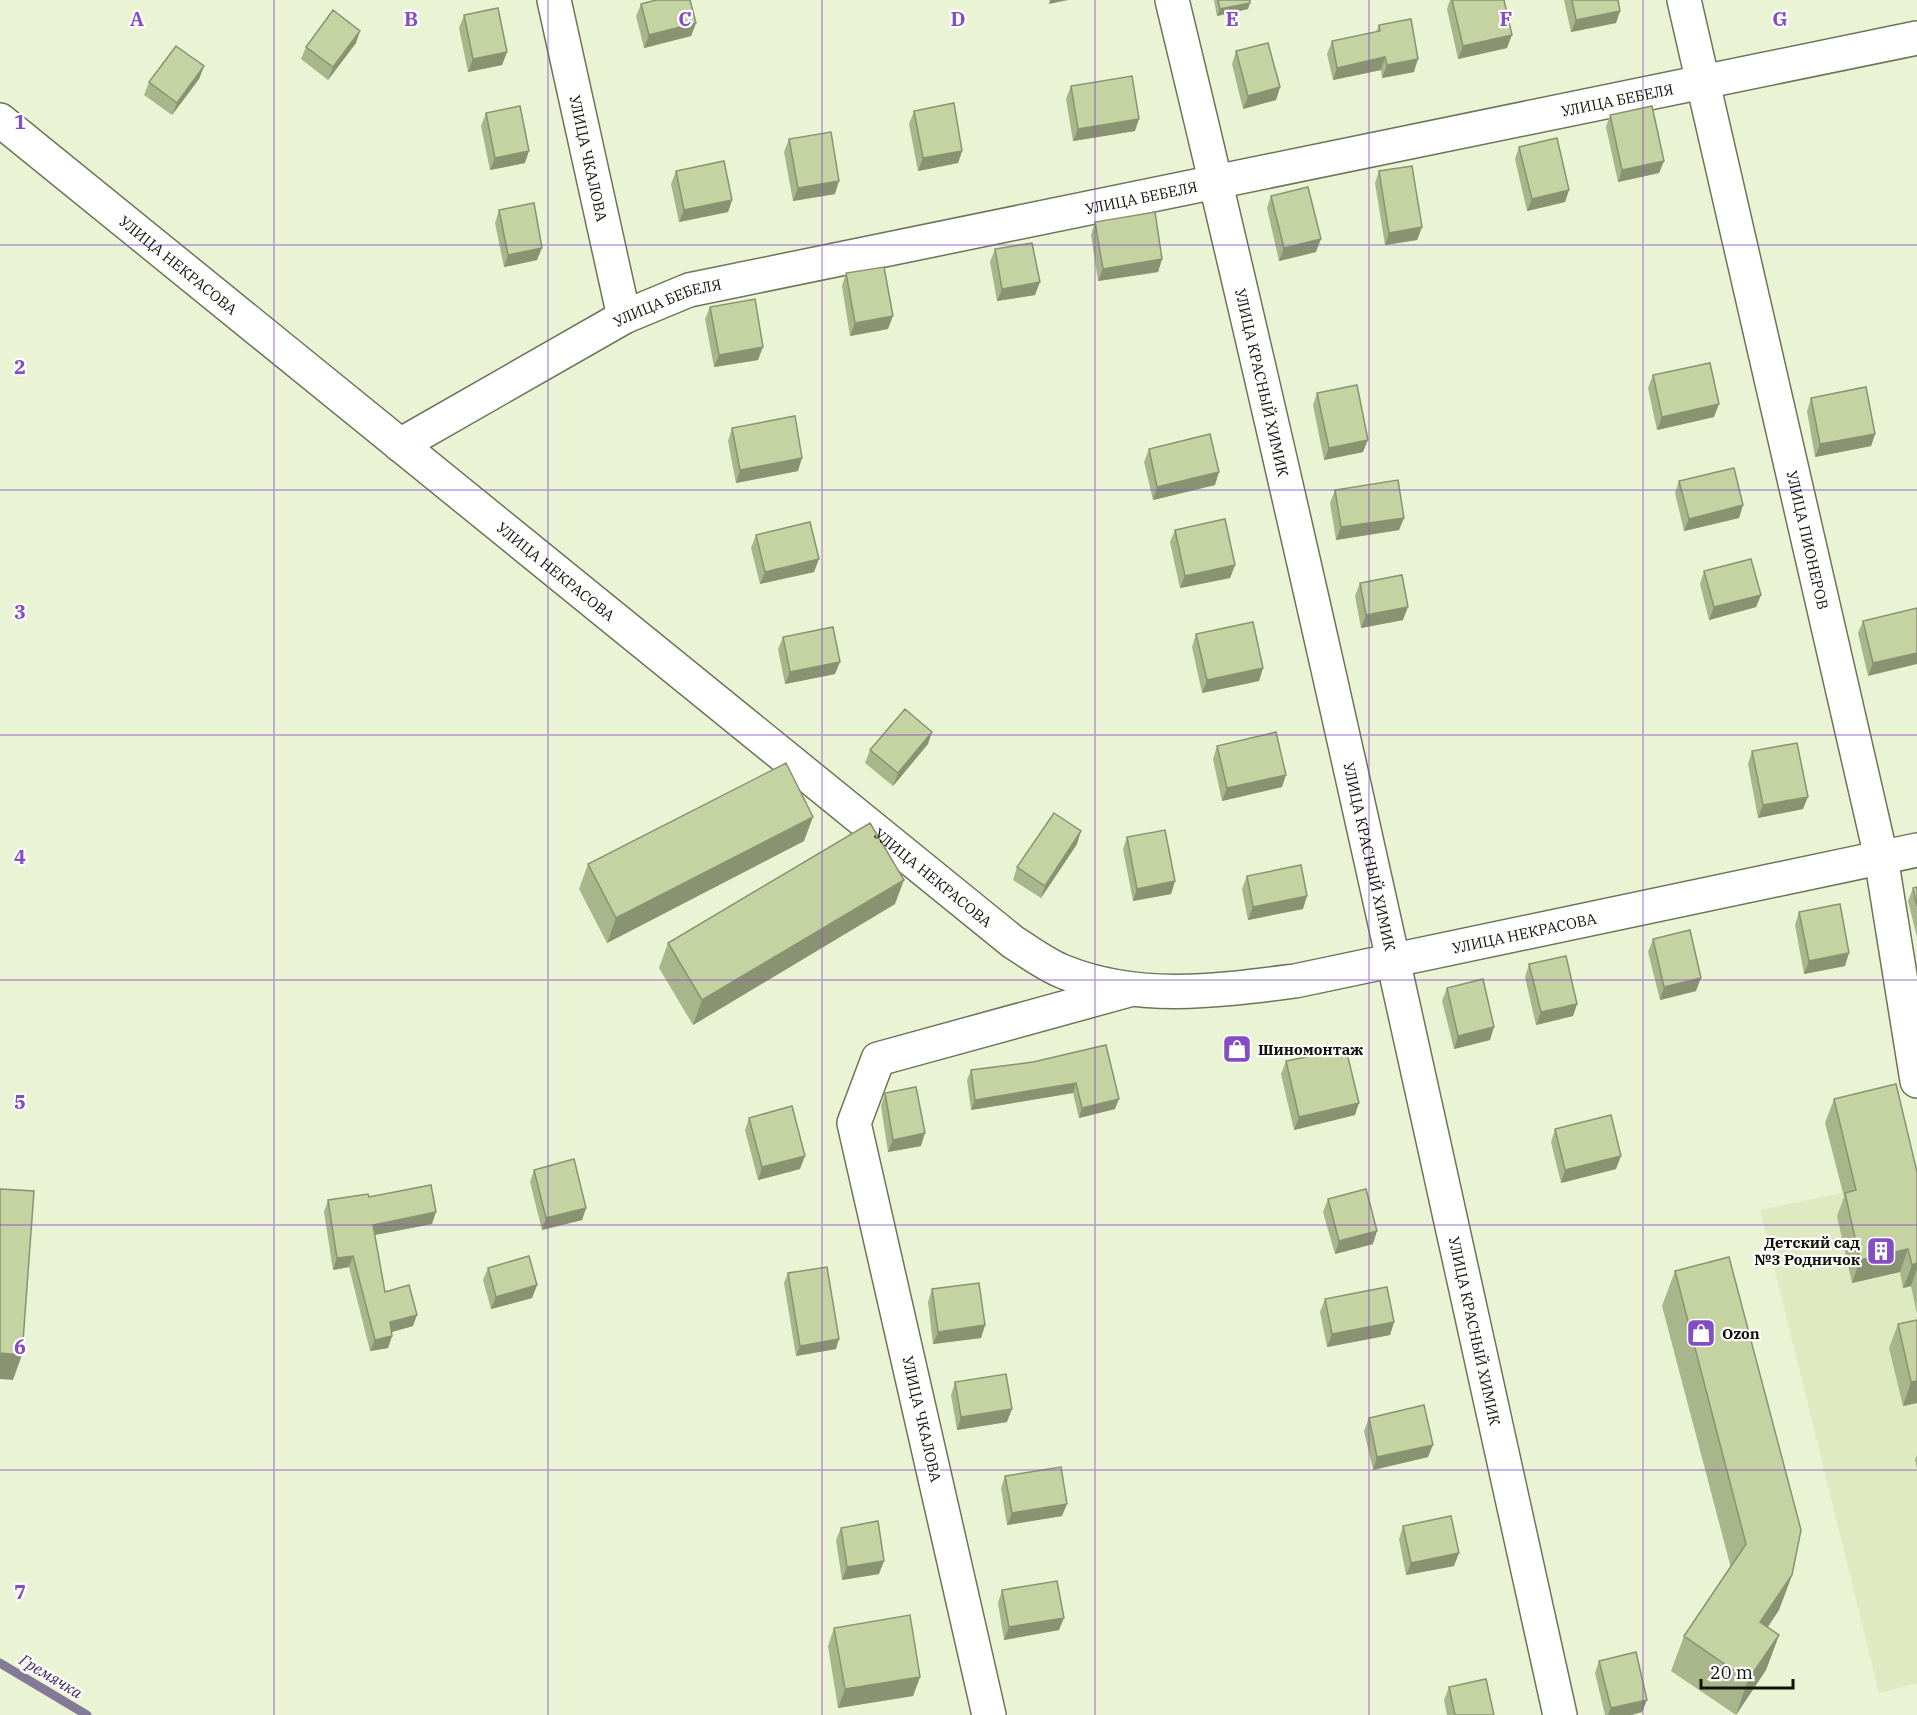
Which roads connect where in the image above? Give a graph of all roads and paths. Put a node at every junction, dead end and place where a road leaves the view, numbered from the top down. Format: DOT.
graph roads {
  1 [pos="554,0"];
  2 [pos="1172,0"];
  3 [pos="1684,0"];
  4 [pos="1917,38"];
  5 [pos="1704,82"];
  6 [pos="0,120"];
  7 [pos="1216,182"];
  8 [pos="624,317"];
  9 [pos="400,445"];
  10 [pos="1917,850"];
  11 [pos="1881,857"];
  12 [pos="1393,961"];
  13 [pos="1129,990"];
  14 [pos="1917,1081"];
  15 [pos="854,1123"];
  16 [pos="989,1715"];
  17 [pos="1560,1715"];
  1 -- 8 [label="street, УЛИЦА ЧКАЛОВА"];
  2 -- 7 [label="street, УЛИЦА КРАСНЫЙ ХИМИК"];
  3 -- 5 [label="street, УЛИЦА ПИОНЕРОВ"];
  4 -- 5 [label="street, УЛИЦА БЕБЕЛЯ"];
  5 -- 7 [label="street, УЛИЦА БЕБЕЛЯ"];
  5 -- 11 [label="street, УЛИЦА ПИОНЕРОВ"];
  6 -- 9 [label="street, УЛИЦА НЕКРАСОВА"];
  7 -- 8 [label="street, УЛИЦА БЕБЕЛЯ"];
  7 -- 12 [label="street, УЛИЦА КРАСНЫЙ ХИМИК"];
  8 -- 9 [label="street, УЛИЦА БЕБЕЛЯ"];
  9 -- 13 [label="street, УЛИЦА НЕКРАСОВА"];
  10 -- 11 [label="street, УЛИЦА НЕКРАСОВА"];
  11 -- 12 [label="street, УЛИЦА НЕКРАСОВА"];
  11 -- 14 [label="street, УЛИЦА ПИОНЕРОВ"];
  12 -- 13 [label="street, УЛИЦА НЕКРАСОВА"];
  12 -- 17 [label="street, УЛИЦА КРАСНЫЙ ХИМИК"];
  13 -- 15 [label="street, УЛИЦА НЕКРАСОВА"];
  15 -- 16 [label="street, УЛИЦА ЧКАЛОВА"];
}
